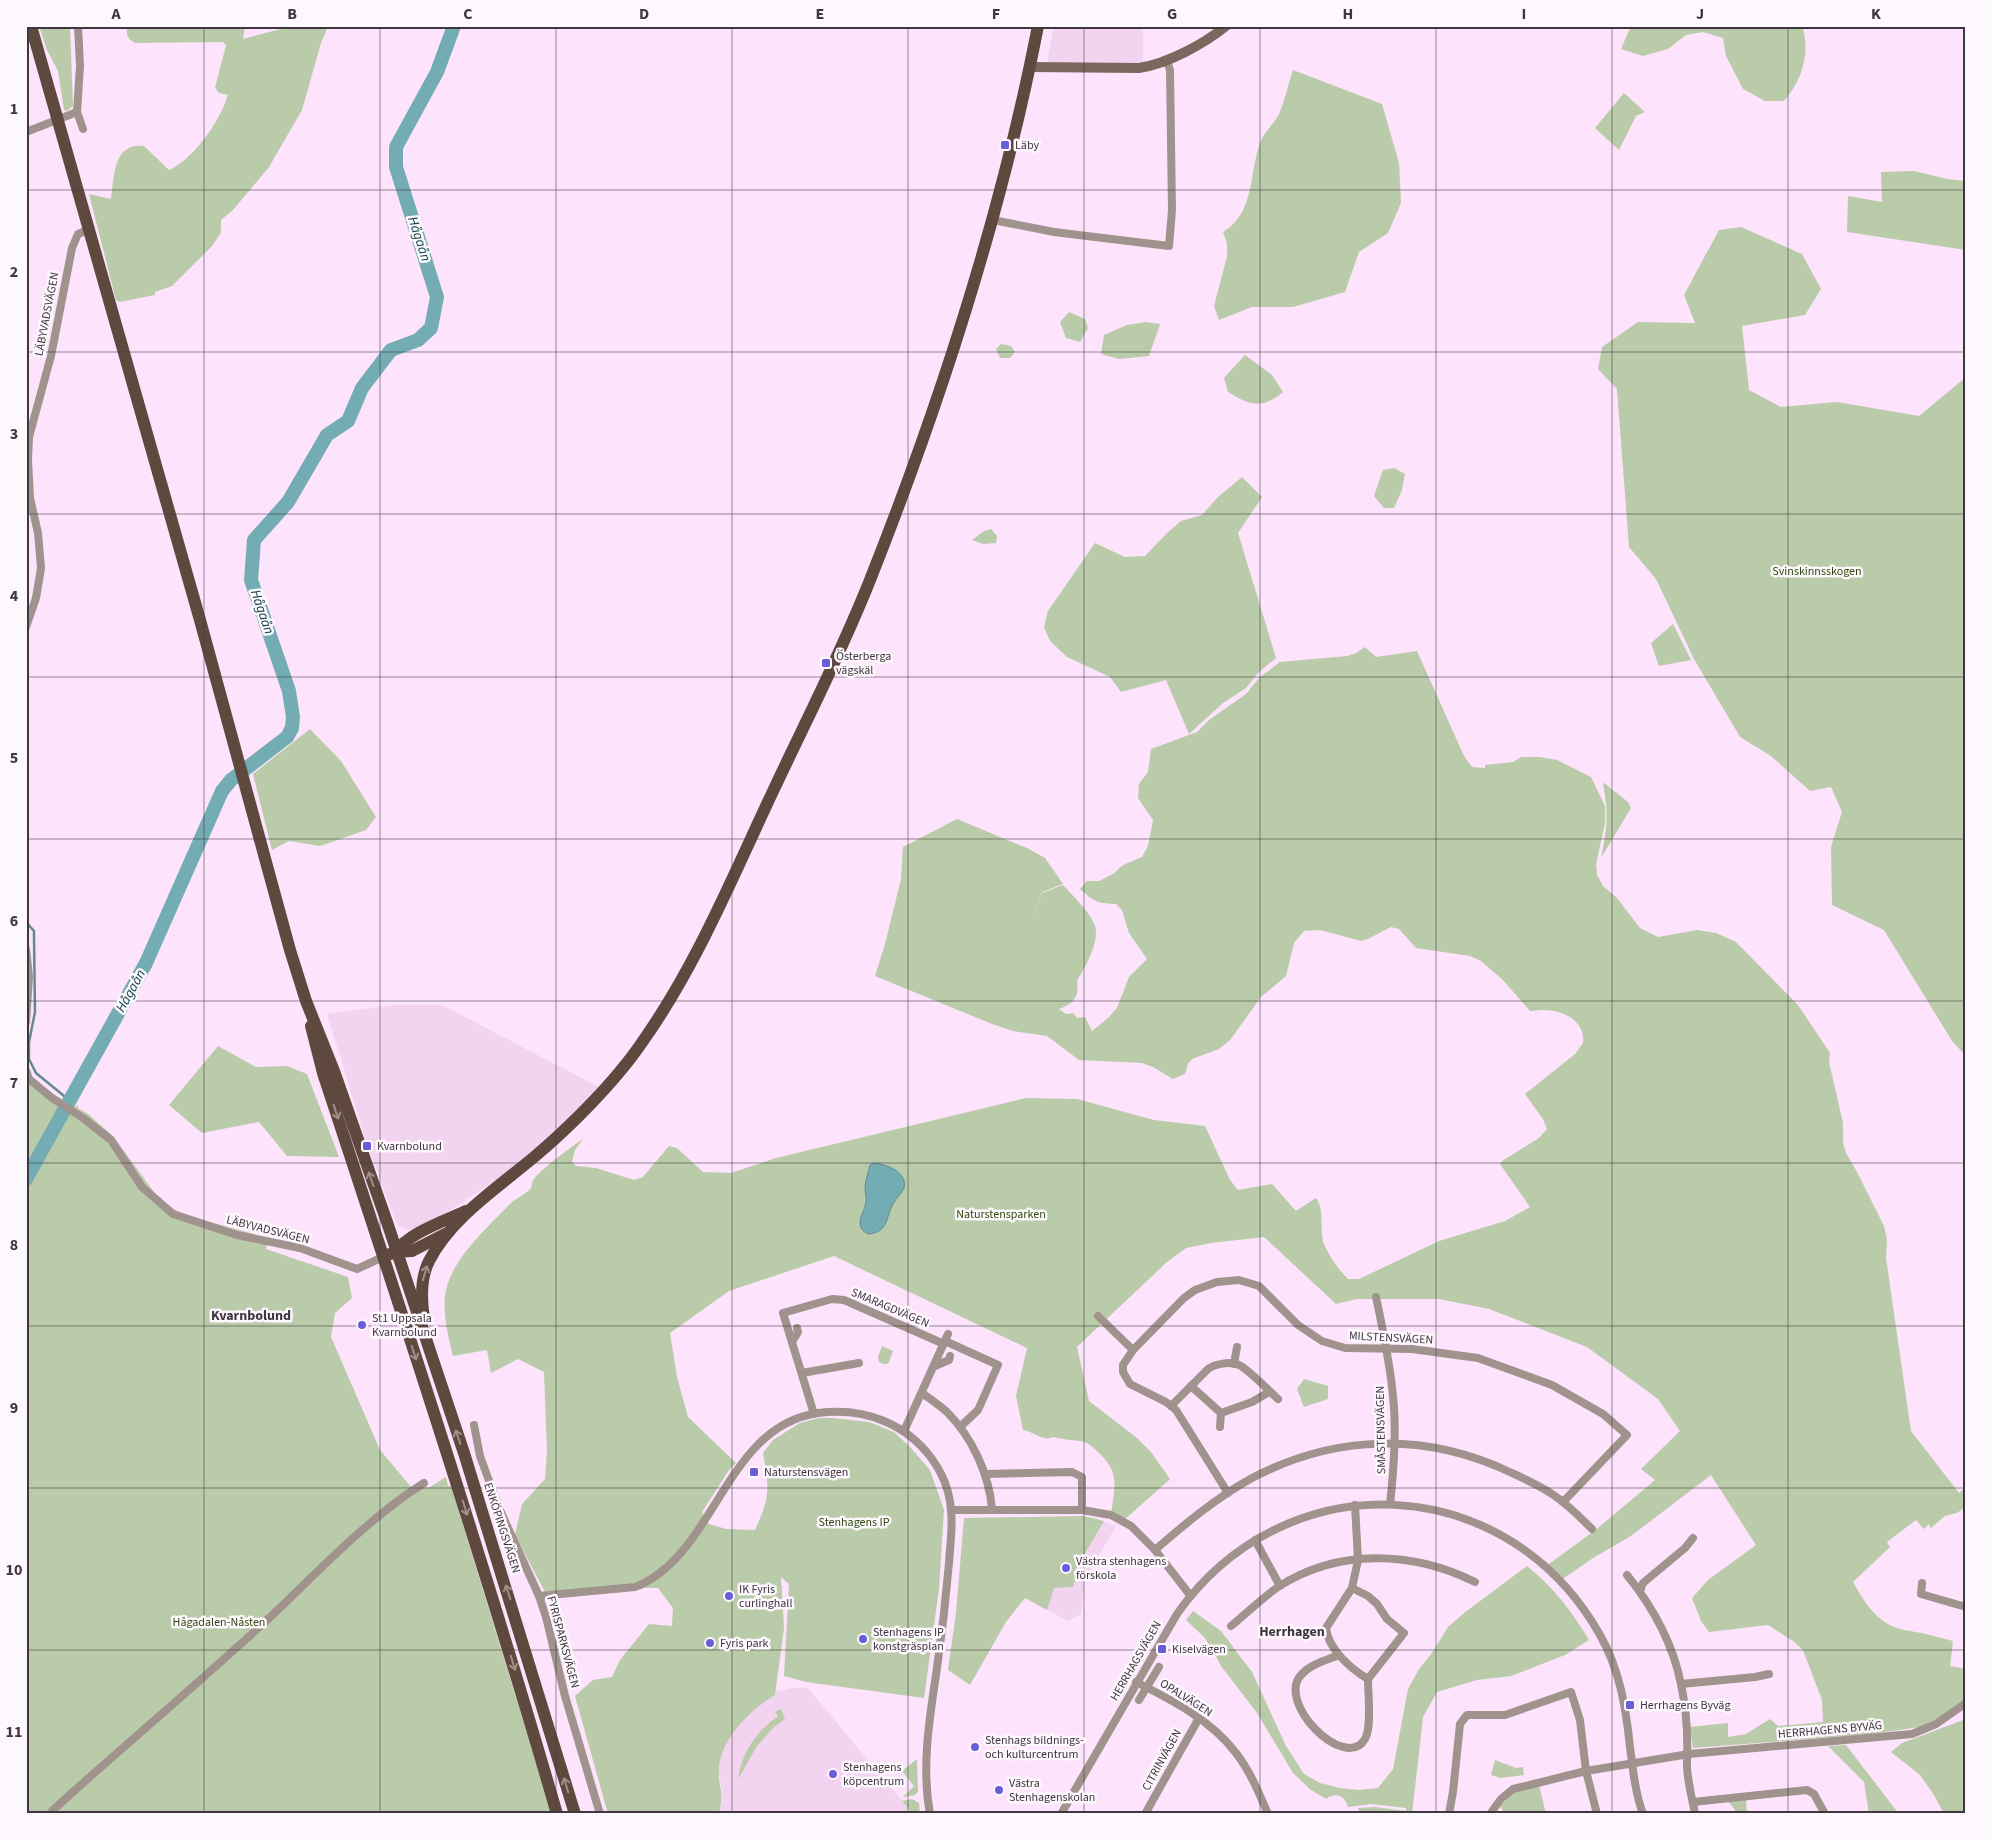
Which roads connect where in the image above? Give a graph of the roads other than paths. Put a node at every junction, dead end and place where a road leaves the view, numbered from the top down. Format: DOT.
graph roads {
  1 [pos="31,26"];
  2 [pos="78,26"];
  3 [pos="1038,26"];
  4 [pos="1226,26"];
  5 [pos="1167,61"];
  6 [pos="1030,67"];
  7 [pos="77,112"];
  8 [pos="57,119"];
  9 [pos="83,129"];
  10 [pos="26,132"];
  11 [pos="993,220"];
  12 [pos="88,230"];
  13 [pos="28,499"];
  14 [pos="26,627"];
  15 [pos="26,949"];
  16 [pos="306,1001"];
  17 [pos="26,1022"];
  18 [pos="26,1070"];
  19 [pos="472,1207"];
  20 [pos="388,1225"];
  21 [pos="450,1231"];
  22 [pos="413,1236"];
  23 [pos="396,1252"];
  24 [pos="383,1257"];
  25 [pos="1376,1298"];
  26 [pos="1098,1316"];
  27 [pos="797,1328"];
  28 [pos="946,1339"];
  29 [pos="792,1342"];
  30 [pos="1237,1347"];
  31 [pos="1386,1348"];
  32 [pos="1133,1350"];
  33 [pos="430,1355"];
  34 [pos="950,1356"];
  35 [pos="859,1363"];
  36 [pos="1234,1364"];
  37 [pos="934,1366"];
  38 [pos="802,1373"];
  39 [pos="1191,1386"];
  40 [pos="1269,1392"];
  41 [pos="922,1393"];
  42 [pos="1278,1399"];
  43 [pos="1171,1406"];
  44 [pos="1221,1413"];
  45 [pos="814,1414"];
  46 [pos="474,1424"];
  47 [pos="960,1427"];
  48 [pos="1220,1427"];
  49 [pos="904,1432"];
  50 [pos="1394,1443"];
  51 [pos="985,1474"];
  52 [pos="424,1483"];
  53 [pos="1228,1493"];
  54 [pos="1563,1502"];
  55 [pos="1390,1504"];
  56 [pos="1355,1505"];
  57 [pos="992,1509"];
  58 [pos="951,1510"];
  59 [pos="1082,1510"];
  60 [pos="1592,1529"];
  61 [pos="1693,1538"];
  62 [pos="1255,1540"];
  63 [pos="1155,1550"];
  64 [pos="1358,1560"];
  65 [pos="1627,1575"];
  66 [pos="1475,1582"];
  67 [pos="1922,1583"];
  68 [pos="1280,1586"];
  69 [pos="1352,1588"];
  70 [pos="1640,1591"];
  71 [pos="1190,1595"];
  72 [pos="539,1596"];
  73 [pos="1966,1607"];
  74 [pos="1231,1626"];
  75 [pos="1339,1655"];
  76 [pos="1159,1667"];
  77 [pos="1769,1674"];
  78 [pos="1368,1679"];
  79 [pos="1136,1682"];
  80 [pos="1682,1684"];
  81 [pos="1147,1688"];
  82 [pos="1139,1700"];
  83 [pos="1966,1703"];
  84 [pos="1199,1718"];
  85 [pos="1688,1754"];
  86 [pos="1632,1762"];
  87 [pos="1586,1771"];
  88 [pos="1693,1802"];
  89 [pos="54,1814"];
  90 [pos="557,1814"];
  91 [pos="575,1814"];
  92 [pos="600,1814"];
  93 [pos="930,1814"];
  94 [pos="1061,1814"];
  95 [pos="1145,1814"];
  96 [pos="1268,1814"];
  97 [pos="1449,1814"];
  98 [pos="1490,1814"];
  99 [pos="1597,1814"];
  100 [pos="1643,1814"];
  101 [pos="1695,1814"];
  102 [pos="1825,1814"];
  1 -- 8 [label="main road"];
  2 -- 7 [label="street"];
  3 -- 6 [label="main road"];
  4 -- 5 [label="street"];
  5 -- 6 [label="street"];
  5 -- 11 [label="street"];
  6 -- 11 [label="main road"];
  7 -- 8 [label="street"];
  7 -- 9 [label="street"];
  8 -- 10 [label="street"];
  8 -- 12 [label="main road"];
  11 -- 19 [label="main road"];
  12 -- 13 [label="street, LÄBYVADSVÄGEN"];
  12 -- 16 [label="main road"];
  13 -- 14 [label="street, LÄBYVADSVÄGEN"];
  15 -- 17 [label="street"];
  20 -- 16 [label="main road, ENKÖPINGSVÄGEN, one-way"];
  16 -- 24 [label="main road, one-way"];
  18 -- 24 [label="street, LÄBYVADSVÄGEN"];
  19 -- 21 [label="main road"];
  19 -- 22 [label="main road"];
  20 -- 22 [label="main road"];
  20 -- 23 [label="main road, ENKÖPINGSVÄGEN"];
  21 -- 23 [label="main road"];
  33 -- 21 [label="main road, one-way"];
  22 -- 23 [label="main road"];
  23 -- 24 [label="main road"];
  23 -- 33 [label="main road, ENKÖPINGSVÄGEN"];
  24 -- 90 [label="main road, one-way"];
  25 -- 31 [label="street, SMÅSTENSVÄGEN"];
  26 -- 32 [label="street"];
  27 -- 29 [label="street"];
  28 -- 29 [label="street, SMARAGDVÄGEN"];
  28 -- 37 [label="street"];
  28 -- 47 [label="street"];
  29 -- 38 [label="street, SMARAGDVÄGEN"];
  30 -- 36 [label="street"];
  31 -- 32 [label="street, MILSTENSVÄGEN"];
  31 -- 50 [label="street, SMÅSTENSVÄGEN"];
  31 -- 54 [label="street, MILSTENSVÄGEN"];
  32 -- 43 [label="street, MILSTENSVÄGEN"];
  91 -- 33 [label="main road, ENKÖPINGSVÄGEN, one-way"];
  34 -- 37 [label="street"];
  35 -- 38 [label="street"];
  36 -- 39 [label="street"];
  36 -- 40 [label="street"];
  37 -- 41 [label="street"];
  38 -- 45 [label="street, SMARAGDVÄGEN"];
  39 -- 43 [label="street"];
  39 -- 44 [label="street"];
  40 -- 42 [label="street"];
  40 -- 44 [label="street"];
  41 -- 47 [label="street"];
  41 -- 49 [label="street"];
  43 -- 53 [label="street, MILSTENSVÄGEN"];
  44 -- 48 [label="street"];
  45 -- 49 [label="street"];
  45 -- 72 [label="street"];
  46 -- 72 [label="street, FYRISPARKSVÄGEN"];
  47 -- 51 [label="street"];
  49 -- 58 [label="street"];
  50 -- 53 [label="street"];
  50 -- 54 [label="street"];
  50 -- 55 [label="street, SMÅSTENSVÄGEN"];
  51 -- 57 [label="street"];
  51 -- 59 [label="street"];
  52 -- 89 [label="street"];
  53 -- 63 [label="street"];
  54 -- 60 [label="street"];
  55 -- 56 [label="street, HERRHAGSVÄGEN"];
  55 -- 86 [label="street, HERRHAGSVÄGEN"];
  56 -- 62 [label="street, HERRHAGSVÄGEN"];
  56 -- 64 [label="street"];
  57 -- 58 [label="street"];
  57 -- 59 [label="street"];
  58 -- 93 [label="street"];
  59 -- 63 [label="street"];
  61 -- 70 [label="street"];
  62 -- 68 [label="street"];
  62 -- 71 [label="street, HERRHAGSVÄGEN"];
  63 -- 71 [label="street"];
  64 -- 66 [label="street"];
  64 -- 68 [label="street"];
  64 -- 69 [label="street"];
  65 -- 70 [label="street"];
  67 -- 73 [label="street"];
  68 -- 74 [label="street"];
  69 -- 75 [label="street"];
  69 -- 78 [label="street"];
  70 -- 80 [label="street"];
  71 -- 79 [label="street, HERRHAGSVÄGEN"];
  72 -- 92 [label="street, FYRISPARKSVÄGEN"];
  75 -- 78 [label="street"];
  75 -- 78 [label="street"];
  76 -- 81 [label="street"];
  77 -- 80 [label="street"];
  79 -- 81 [label="street, OPALVÄGEN"];
  79 -- 94 [label="street, HERRHAGSVÄGEN"];
  80 -- 85 [label="street"];
  81 -- 82 [label="street"];
  81 -- 84 [label="street, OPALVÄGEN"];
  83 -- 85 [label="street, HERRHAGENS BYVÄG"];
  84 -- 95 [label="street, CITRINVÄGEN"];
  84 -- 96 [label="street, OPALVÄGEN"];
  85 -- 86 [label="street, HERRHAGENS BYVÄG"];
  85 -- 88 [label="street"];
  86 -- 87 [label="street, HERRHAGENS BYVÄG"];
  86 -- 100 [label="street, HERRHAGSVÄGEN"];
  87 -- 97 [label="street"];
  87 -- 98 [label="street, HERRHAGENS BYVÄG"];
  87 -- 99 [label="street"];
  88 -- 101 [label="street"];
  88 -- 102 [label="street"];
}
